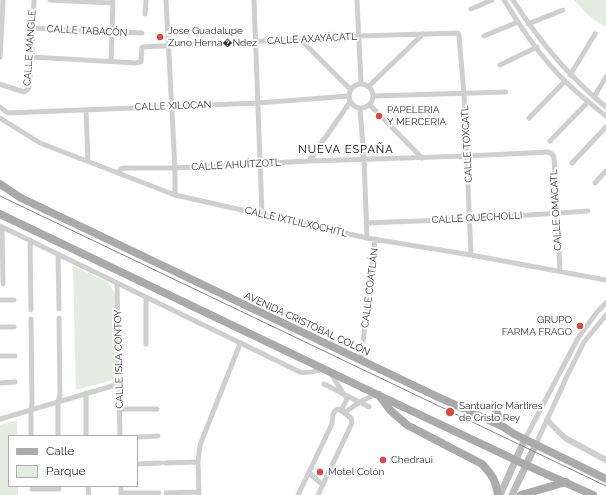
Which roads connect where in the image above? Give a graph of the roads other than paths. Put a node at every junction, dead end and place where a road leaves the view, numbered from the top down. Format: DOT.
graph roads {
  1 [pos="3,0"];
  2 [pos="34,0"];
  3 [pos="50,0"];
  4 [pos="146,0"];
  5 [pos="166,0"];
  6 [pos="254,0"];
  7 [pos="358,0"];
  8 [pos="492,0"];
  9 [pos="504,0"];
  10 [pos="513,0"];
  11 [pos="113,2"];
  12 [pos="471,9"];
  13 [pos="563,10"];
  14 [pos="145,14"];
  15 [pos="518,22"];
  16 [pos="528,24"];
  17 [pos="33,28"];
  18 [pos="112,32"];
  19 [pos="142,34"];
  20 [pos="423,34"];
  21 [pos="459,34"];
  22 [pos="595,34"];
  23 [pos="359,36"];
  24 [pos="484,36"];
  25 [pos="300,39"];
  26 [pos="256,41"];
  27 [pos="169,45"];
  28 [pos="537,48"];
  29 [pos="0,57"];
  30 [pos="32,57"];
  31 [pos="111,61"];
  32 [pos="500,65"];
  33 [pos="570,75"];
  34 [pos="606,77"];
  35 [pos="565,81"];
  36 [pos="361,83"];
  37 [pos="0,84"];
  38 [pos="369,86"];
  39 [pos="350,89"];
  40 [pos="506,92"];
  41 [pos="464,94"];
  42 [pos="374,96"];
  43 [pos="594,97"];
  44 [pos="349,99"];
  45 [pos="588,102"];
  46 [pos="258,103"];
  47 [pos="370,105"];
  48 [pos="172,106"];
  49 [pos="0,107"];
  50 [pos="606,107"];
  51 [pos="360,109"];
  52 [pos="86,110"];
  53 [pos="606,116"];
  54 [pos="0,118"];
  55 [pos="529,118"];
  56 [pos="606,127"];
  57 [pos="550,141"];
  58 [pos="548,152"];
  59 [pos="467,156"];
  60 [pos="422,158"];
  61 [pos="364,160"];
  62 [pos="309,161"];
  63 [pos="88,162"];
  64 [pos="572,163"];
  65 [pos="260,164"];
  66 [pos="175,168"];
  67 [pos="606,171"];
  68 [pos="118,173"];
  69 [pos="595,183"];
  70 [pos="0,184"];
  71 [pos="175,195"];
  72 [pos="588,211"];
  73 [pos="556,213"];
  74 [pos="0,214"];
  75 [pos="262,214"];
  76 [pos="470,218"];
  77 [pos="366,223"];
  78 [pos="1,226"];
  79 [pos="367,238"];
  80 [pos="375,239"];
  81 [pos="30,240"];
  82 [pos="58,254"];
  83 [pos="471,254"];
  84 [pos="560,271"];
  85 [pos="606,280"];
  86 [pos="117,283"];
  87 [pos="3,284"];
  88 [pos="146,297"];
  89 [pos="0,300"];
  90 [pos="14,300"];
  91 [pos="606,303"];
  92 [pos="59,309"];
  93 [pos="31,310"];
  94 [pos="606,315"];
  95 [pos="59,318"];
  96 [pos="31,319"];
  97 [pos="0,327"];
  98 [pos="14,327"];
  99 [pos="146,344"];
  100 [pos="240,344"];
  101 [pos="0,356"];
  102 [pos="15,356"];
  103 [pos="361,360"];
  104 [pos="327,370"];
  105 [pos="0,382"];
  106 [pos="15,382"];
  107 [pos="119,384"];
  108 [pos="324,384"];
  109 [pos="86,393"];
  110 [pos="344,394"];
  111 [pos="377,394"];
  112 [pos="58,401"];
  113 [pos="360,402"];
  114 [pos="494,405"];
  115 [pos="370,407"];
  116 [pos="31,409"];
  117 [pos="119,409"];
  118 [pos="157,409"];
  119 [pos="343,412"];
  120 [pos="0,419"];
  121 [pos="547,420"];
  122 [pos="502,426"];
  123 [pos="532,426"];
  124 [pos="542,432"];
  125 [pos="31,435"];
  126 [pos="58,435"];
  127 [pos="86,435"];
  128 [pos="120,435"];
  129 [pos="158,436"];
  130 [pos="138,437"];
  131 [pos="525,439"];
  132 [pos="536,444"];
  133 [pos="516,460"];
  134 [pos="606,460"];
  135 [pos="198,462"];
  136 [pos="138,464"];
  137 [pos="526,465"];
  138 [pos="308,473"];
  139 [pos="606,479"];
  140 [pos="566,482"];
  141 [pos="323,485"];
  142 [pos="59,488"];
  143 [pos="32,490"];
  144 [pos="159,493"];
  145 [pos="166,493"];
  146 [pos="121,494"];
  147 [pos="199,494"];
  148 [pos="59,495"];
  149 [pos="298,495"];
  150 [pos="318,495"];
  151 [pos="499,495"];
  152 [pos="512,495"];
  153 [pos="521,495"];
  154 [pos="593,495"];
  1 -- 29 [label="street"];
  2 -- 17 [label="street, CALLE MANGLE"];
  3 -- 11 [label="street"];
  4 -- 14 [label="street"];
  5 -- 27 [label="street"];
  6 -- 26 [label="street"];
  7 -- 23 [label="street"];
  8 -- 12 [label="street"];
  9 -- 15 [label="street"];
  10 -- 16 [label="street"];
  11 -- 18 [label="street"];
  13 -- 16 [label="street"];
  15 -- 24 [label="street"];
  15 -- 28 [label="street"];
  16 -- 33 [label="street"];
  17 -- 18 [label="street, CALLE TABACÓN"];
  17 -- 30 [label="street, CALLE MANGLE"];
  18 -- 19 [label="street, CALLE TABACÓN"];
  18 -- 31 [label="street"];
  20 -- 21 [label="street, CALLE AXAYÁCATL"];
  20 -- 23 [label="street, CALLE AXAYÁCATL"];
  20 -- 38 [label="street"];
  21 -- 41 [label="street, CALLE TOXCATL"];
  22 -- 33 [label="street"];
  23 -- 25 [label="street, CALLE AXAYÁCATL"];
  23 -- 36 [label="street"];
  25 -- 26 [label="street, CALLE AXAYÁCATL"];
  25 -- 39 [label="street"];
  26 -- 27 [label="street, CALLE AXAYÁCATL"];
  26 -- 46 [label="street"];
  27 -- 31 [label="street, CALLE AXAYÁCATL"];
  27 -- 48 [label="street"];
  28 -- 32 [label="street"];
  28 -- 35 [label="street"];
  30 -- 31 [label="street"];
  30 -- 37 [label="street, CALLE MANGLE"];
  33 -- 43 [label="street"];
  34 -- 43 [label="street"];
  35 -- 45 [label="street"];
  35 -- 55 [label="street"];
  36 -- 38 [label="street"];
  36 -- 39 [label="street"];
  38 -- 42 [label="street"];
  39 -- 44 [label="street"];
  40 -- 41 [label="street"];
  41 -- 42 [label="street"];
  41 -- 59 [label="street, CALLE TOXCATL"];
  42 -- 47 [label="street"];
  43 -- 50 [label="street"];
  44 -- 46 [label="street, CALLE XILOCAN"];
  44 -- 51 [label="street"];
  44 -- 62 [label="street"];
  45 -- 53 [label="street"];
  45 -- 57 [label="street"];
  46 -- 48 [label="street, CALLE XILOCAN"];
  46 -- 65 [label="street"];
  47 -- 51 [label="street"];
  47 -- 60 [label="street"];
  48 -- 52 [label="street, CALLE XILOCAN"];
  48 -- 66 [label="street"];
  49 -- 52 [label="street, CALLE XILOCAN"];
  51 -- 61 [label="street, CALLE COATLÁN"];
  52 -- 63 [label="street"];
  54 -- 63 [label="street, CALLE IXTLILXÓCHITL"];
  56 -- 64 [label="street"];
  58 -- 59 [label="street, CALLE AHUÍTZOTL"];
  58 -- 73 [label="street, CALLE OMACATL"];
  59 -- 60 [label="street, CALLE AHUÍTZOTL"];
  59 -- 76 [label="street, CALLE TOXCATL"];
  60 -- 61 [label="street, CALLE AHUÍTZOTL"];
  61 -- 62 [label="street, CALLE AHUÍTZOTL"];
  61 -- 77 [label="street, CALLE COATLÁN"];
  62 -- 65 [label="street, CALLE AHUÍTZOTL"];
  63 -- 68 [label="street, CALLE IXTLILXÓCHITL"];
  65 -- 66 [label="street, CALLE AHUÍTZOTL"];
  65 -- 75 [label="street"];
  66 -- 68 [label="street, CALLE AHUÍTZOTL"];
  66 -- 71 [label="street"];
  67 -- 69 [label="street"];
  68 -- 71 [label="street, CALLE IXTLILXÓCHITL"];
  70 -- 103 [label="main road, AVENIDA CRISTÓBAL COLÓN"];
  71 -- 75 [label="street, CALLE IXTLILXÓCHITL"];
  72 -- 73 [label="street, CALLE QUECHOLLI"];
  73 -- 76 [label="street, CALLE QUECHOLLI"];
  73 -- 84 [label="street, CALLE OMACATL"];
  74 -- 104 [label="main road"];
  75 -- 79 [label="street, CALLE IXTLILXÓCHITL"];
  76 -- 77 [label="street, CALLE QUECHOLLI"];
  76 -- 83 [label="street, CALLE TOXCATL"];
  77 -- 79 [label="street, CALLE COATLÁN"];
  78 -- 81 [label="street"];
  78 -- 87 [label="street"];
  79 -- 80 [label="street, CALLE IXTLILXÓCHITL"];
  80 -- 83 [label="street, CALLE IXTLILXÓCHITL"];
  80 -- 103 [label="street, CALLE COATLÁN"];
  81 -- 82 [label="street"];
  81 -- 93 [label="street"];
  82 -- 86 [label="street"];
  82 -- 92 [label="street"];
  83 -- 84 [label="street, CALLE IXTLILXÓCHITL"];
  84 -- 85 [label="street, CALLE IXTLILXÓCHITL"];
  86 -- 88 [label="street"];
  86 -- 107 [label="street, CALLE ISLA CONTOY"];
  88 -- 99 [label="street"];
  88 -- 100 [label="street"];
  89 -- 90 [label="street"];
  91 -- 123 [label="street"];
  94 -- 121 [label="street"];
  95 -- 112 [label="street"];
  96 -- 116 [label="street"];
  97 -- 98 [label="street"];
  100 -- 104 [label="street"];
  100 -- 135 [label="street"];
  101 -- 102 [label="street"];
  103 -- 122 [label="main road, AVENIDA CRISTÓBAL COLÓN"];
  104 -- 110 [label="street"];
  104 -- 111 [label="main road"];
  105 -- 106 [label="street"];
  107 -- 109 [label="street"];
  107 -- 117 [label="street, CALLE ISLA CONTOY"];
  108 -- 110 [label="street"];
  109 -- 112 [label="street"];
  109 -- 127 [label="street"];
  110 -- 113 [label="street"];
  110 -- 119 [label="street"];
  111 -- 113 [label="street"];
  111 -- 133 [label="main road"];
  111 -- 151 [label="main road"];
  112 -- 116 [label="street"];
  112 -- 126 [label="street"];
  113 -- 115 [label="street"];
  113 -- 119 [label="street"];
  114 -- 122 [label="main road"];
  116 -- 120 [label="street"];
  116 -- 125 [label="street"];
  117 -- 118 [label="street"];
  117 -- 128 [label="street, CALLE ISLA CONTOY"];
  119 -- 138 [label="street"];
  119 -- 141 [label="street"];
  121 -- 124 [label="street"];
  121 -- 134 [label="street"];
  122 -- 131 [label="main road, AVENIDA CRISTÓBAL COLÓN"];
  123 -- 124 [label="street"];
  123 -- 131 [label="street"];
  124 -- 132 [label="street"];
  129 -- 130 [label="street"];
  131 -- 132 [label="main road, AVENIDA CRISTÓBAL COLÓN"];
  131 -- 133 [label="main road"];
  132 -- 137 [label="main road"];
  132 -- 139 [label="main road, AVENIDA CRISTÓBAL COLÓN"];
  133 -- 137 [label="main road"];
  133 -- 151 [label="main road"];
  135 -- 136 [label="street"];
  135 -- 147 [label="street"];
  137 -- 140 [label="main road"];
  137 -- 152 [label="main road"];
  138 -- 141 [label="street"];
  138 -- 149 [label="street"];
  140 -- 153 [label="main road"];
  140 -- 154 [label="main road"];
  141 -- 150 [label="street"];
  142 -- 143 [label="street"];
  142 -- 148 [label="street"];
  144 -- 146 [label="street"];
  145 -- 147 [label="street"];
}
